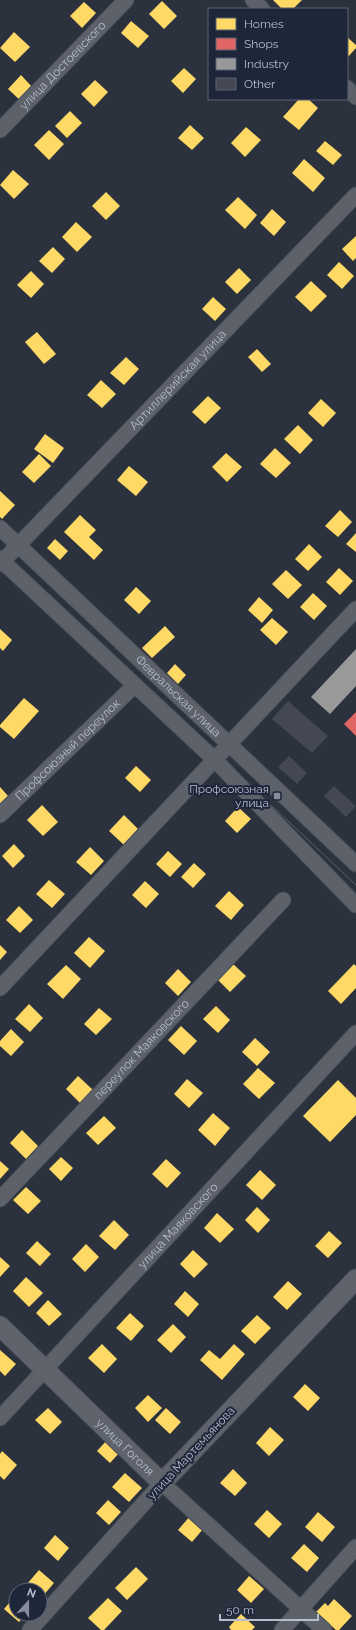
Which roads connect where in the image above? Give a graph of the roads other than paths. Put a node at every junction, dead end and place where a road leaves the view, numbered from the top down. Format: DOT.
graph roads {
  1 [pos="126,0"];
  2 [pos="253,0"];
  3 [pos="261,8"];
  4 [pos="348,89"];
  5 [pos="356,97"];
  6 [pos="0,130"];
  7 [pos="356,195"];
  8 [pos="0,528"];
  9 [pos="18,545"];
  10 [pos="1,561"];
  11 [pos="356,609"];
  12 [pos="135,685"];
  13 [pos="229,743"];
  14 [pos="214,759"];
  15 [pos="0,815"];
  16 [pos="356,864"];
  17 [pos="283,900"];
  18 [pos="356,905"];
  19 [pos="0,988"];
  20 [pos="356,1033"];
  21 [pos="0,1199"];
  22 [pos="356,1279"];
  23 [pos="0,1326"];
  24 [pos="44,1369"];
  25 [pos="0,1418"];
  26 [pos="162,1483"];
  27 [pos="356,1547"];
  28 [pos="301,1609"];
  29 [pos="30,1630"];
  30 [pos="282,1630"];
  31 [pos="324,1630"];
  1 -- 6 [label="street, улица Достоевского"];
  2 -- 3 [label="street"];
  4 -- 5 [label="street"];
  7 -- 9 [label="street, Артиллерийская улица"];
  8 -- 9 [label="street, Февральская улица"];
  9 -- 10 [label="street, Артиллерийская улица"];
  9 -- 13 [label="street, Февральская улица"];
  10 -- 12 [label="street"];
  11 -- 13 [label="street"];
  12 -- 14 [label="street"];
  12 -- 15 [label="street, Профсоюзный переулок"];
  13 -- 14 [label="street"];
  13 -- 16 [label="street, Февральская улица"];
  14 -- 18 [label="street"];
  14 -- 19 [label="street"];
  17 -- 21 [label="street, переулок Маяковского"];
  20 -- 24 [label="street, улица Маяковского"];
  22 -- 26 [label="main road, улица Мартемьянова"];
  23 -- 24 [label="main road, улица Гоголя"];
  24 -- 25 [label="street, улица Маяковского"];
  24 -- 26 [label="main road, улица Гоголя"];
  26 -- 28 [label="street, улица Гоголя"];
  26 -- 29 [label="street, улица Мартемьянова"];
  27 -- 28 [label="street"];
  28 -- 30 [label="street"];
  28 -- 31 [label="street, улица Гоголя"];
}
